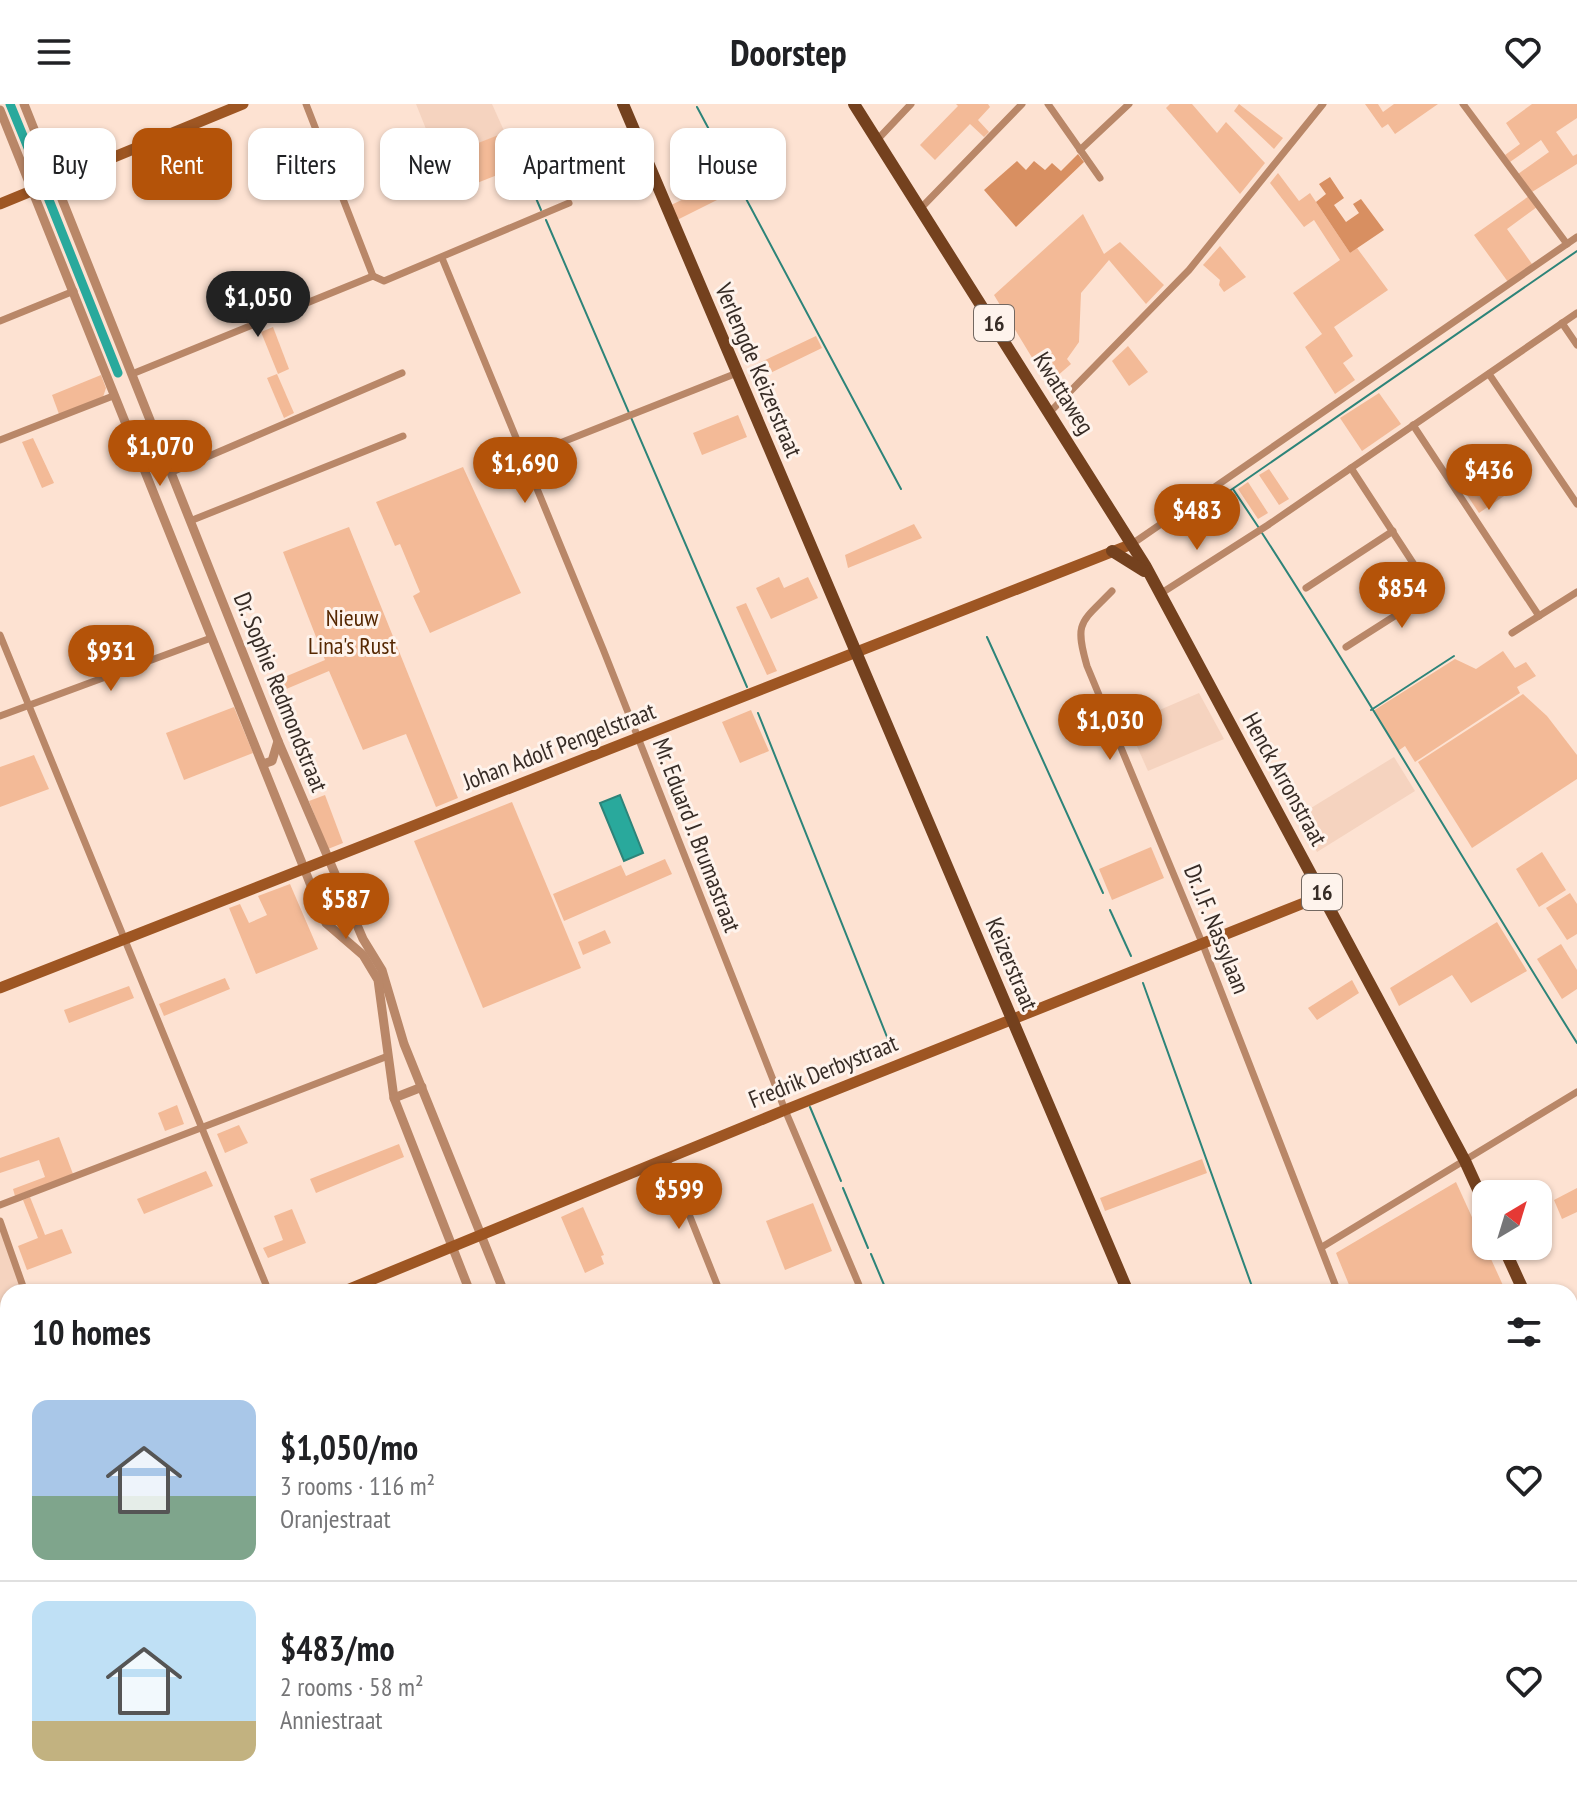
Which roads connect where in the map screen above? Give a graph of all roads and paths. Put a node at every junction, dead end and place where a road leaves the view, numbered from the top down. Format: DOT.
graph roads {
  1 [pos="24,104"];
  2 [pos="243,104"];
  3 [pos="306,104"];
  4 [pos="623,104"];
  5 [pos="854,104"];
  6 [pos="911,104"];
  7 [pos="1022,104"];
  8 [pos="1048,104"];
  9 [pos="1129,104"];
  10 [pos="1323,104"];
  11 [pos="1463,104"];
  12 [pos="0,110"];
  13 [pos="34,128"];
  14 [pos="877,140"];
  15 [pos="1080,150"];
  16 [pos="116,156"];
  17 [pos="24,169"];
  18 [pos="1100,178"];
  19 [pos="24,195"];
  20 [pos="37,200"];
  21 [pos="63,200"];
  22 [pos="569,203"];
  23 [pos="0,204"];
  24 [pos="921,208"];
  25 [pos="1577,237"];
  26 [pos="1567,244"];
  27 [pos="442,258"];
  28 [pos="373,276"];
  29 [pos="74,291"];
  30 [pos="1577,313"];
  31 [pos="0,321"];
  32 [pos="1562,323"];
  33 [pos="1577,345"];
  34 [pos="402,373"];
  35 [pos="737,373"];
  36 [pos="132,374"];
  37 [pos="1489,374"];
  38 [pos="113,396"];
  39 [pos="1050,412"];
  40 [pos="1413,425"];
  41 [pos="403,436"];
  42 [pos="0,440"];
  43 [pos="160,442"];
  44 [pos="136,451"];
  45 [pos="166,457"];
  46 [pos="522,458"];
  47 [pos="143,466"];
  48 [pos="1351,468"];
  49 [pos="172,472"];
  50 [pos="1577,504"];
  51 [pos="190,521"];
  52 [pos="1393,531"];
  53 [pos="1132,544"];
  54 [pos="1112,551"];
  55 [pos="1152,579"];
  56 [pos="1306,588"];
  57 [pos="1112,591"];
  58 [pos="1577,592"];
  59 [pos="1160,594"];
  60 [pos="1539,616"];
  61 [pos="1512,633"];
  62 [pos="0,635"];
  63 [pos="211,638"];
  64 [pos="1346,647"];
  65 [pos="856,653"];
  66 [pos="28,706"];
  67 [pos="0,716"];
  68 [pos="639,740"];
  69 [pos="278,741"];
  70 [pos="263,764"];
  71 [pos="328,858"];
  72 [pos="304,867"];
  73 [pos="1324,895"];
  74 [pos="124,939"];
  75 [pos="1203,945"];
  76 [pos="0,988"];
  77 [pos="389,1014"];
  78 [pos="1011,1018"];
  79 [pos="388,1056"];
  80 [pos="422,1087"];
  81 [pos="1577,1092"];
  82 [pos="394,1098"];
  83 [pos="785,1110"];
  84 [pos="203,1127"];
  85 [pos="667,1159"];
  86 [pos="1465,1161"];
  87 [pos="1474,1180"];
  88 [pos="0,1205"];
  89 [pos="0,1221"];
  90 [pos="480,1234"];
  91 [pos="451,1246"];
  92 [pos="1322,1247"];
  93 [pos="1509,1260"];
  94 [pos="22,1284"];
  95 [pos="266,1284"];
  96 [pos="361,1284"];
  97 [pos="467,1284"];
  98 [pos="501,1284"];
  99 [pos="717,1284"];
  100 [pos="859,1284"];
  101 [pos="1125,1284"];
  102 [pos="1335,1284"];
  103 [pos="1520,1284"];
  1 -- 13 [label="street, Dr. Sophie Redmondstraat"];
  2 -- 16 [label="main road"];
  3 -- 28 [label="street"];
  4 -- 35 [label="main road, Verlengde Keizerstraat"];
  5 -- 14 [label="main road, Kwattaweg / 16"];
  6 -- 14 [label="street"];
  7 -- 24 [label="street"];
  8 -- 15 [label="street"];
  9 -- 15 [label="street"];
  10 -- 39 [label="street"];
  11 -- 26 [label="street"];
  12 -- 17 [label="street, Dr. Sophie Redmondstraat"];
  14 -- 24 [label="main road, Kwattaweg / 16"];
  15 -- 18 [label="street"];
  19 -- 23 [label="main road"];
  20 -- 29 [label="street, Dr. Sophie Redmondstraat"];
  21 -- 36 [label="street, Dr. Sophie Redmondstraat"];
  22 -- 27 [label="street"];
  24 -- 39 [label="main road, Kwattaweg / 16"];
  25 -- 26 [label="street"];
  26 -- 53 [label="street"];
  27 -- 28 [label="street"];
  27 -- 46 [label="street, Mr. Eduard J. Brumastraat"];
  28 -- 36 [label="street"];
  29 -- 31 [label="street"];
  29 -- 38 [label="street, Dr. Sophie Redmondstraat"];
  30 -- 32 [label="street"];
  32 -- 33 [label="street"];
  32 -- 37 [label="street"];
  34 -- 49 [label="street"];
  35 -- 46 [label="street"];
  35 -- 65 [label="main road, Verlengde Keizerstraat"];
  36 -- 43 [label="street, Dr. Sophie Redmondstraat"];
  37 -- 40 [label="street"];
  37 -- 50 [label="street"];
  38 -- 42 [label="street"];
  38 -- 44 [label="street, Dr. Sophie Redmondstraat"];
  39 -- 53 [label="main road, Kwattaweg / 16"];
  40 -- 48 [label="street"];
  40 -- 60 [label="street"];
  41 -- 51 [label="street"];
  43 -- 44 [label="street"];
  43 -- 45 [label="street, Dr. Sophie Redmondstraat"];
  44 -- 47 [label="street, Dr. Sophie Redmondstraat"];
  45 -- 47 [label="street"];
  45 -- 49 [label="street, Dr. Sophie Redmondstraat"];
  46 -- 68 [label="street, Mr. Eduard J. Brumastraat"];
  47 -- 63 [label="street, Dr. Sophie Redmondstraat"];
  48 -- 52 [label="street"];
  48 -- 59 [label="street"];
  49 -- 51 [label="street, Dr. Sophie Redmondstraat"];
  51 -- 69 [label="street, Dr. Sophie Redmondstraat"];
  52 -- 56 [label="street"];
  52 -- 64 [label="street"];
  53 -- 54 [label="main road, Johan Adolf Pengelstraat"];
  53 -- 55 [label="main road, Henck Arronstraat / 16"];
  54 -- 55 [label="main road"];
  54 -- 65 [label="main road, Johan Adolf Pengelstraat"];
  55 -- 59 [label="main road, Henck Arronstraat / 16"];
  57 -- 75 [label="street, Dr. J.F. Nassylaan"];
  58 -- 60 [label="street"];
  59 -- 73 [label="main road, Henck Arronstraat / 16"];
  60 -- 61 [label="street"];
  62 -- 66 [label="street"];
  63 -- 66 [label="street"];
  63 -- 70 [label="street, Dr. Sophie Redmondstraat"];
  65 -- 68 [label="main road, Johan Adolf Pengelstraat"];
  65 -- 78 [label="main road, Keizerstraat"];
  66 -- 67 [label="street"];
  66 -- 74 [label="street"];
  68 -- 71 [label="main road, Johan Adolf Pengelstraat"];
  68 -- 83 [label="street, Mr. Eduard J. Brumastraat"];
  69 -- 70 [label="street"];
  69 -- 71 [label="street, Dr. Sophie Redmondstraat"];
  70 -- 72 [label="street, Dr. Sophie Redmondstraat"];
  71 -- 72 [label="main road, Johan Adolf Pengelstraat"];
  71 -- 77 [label="street, Dr. Sophie Redmondstraat"];
  72 -- 74 [label="main road, Johan Adolf Pengelstraat"];
  72 -- 77 [label="street, Dr. Sophie Redmondstraat"];
  73 -- 75 [label="main road, Fredrik Derbystraat"];
  73 -- 86 [label="main road, Henck Arronstraat / 16"];
  74 -- 76 [label="main road, Johan Adolf Pengelstraat"];
  74 -- 84 [label="street"];
  75 -- 78 [label="main road, Fredrik Derbystraat"];
  75 -- 92 [label="street, Dr. J.F. Nassylaan"];
  77 -- 79 [label="street, Dr. Sophie Redmondstraat"];
  77 -- 80 [label="street, Dr. Sophie Redmondstraat"];
  78 -- 83 [label="main road, Fredrik Derbystraat"];
  78 -- 101 [label="main road, Keizerstraat"];
  79 -- 82 [label="street, Dr. Sophie Redmondstraat"];
  79 -- 84 [label="street"];
  80 -- 82 [label="street"];
  80 -- 90 [label="street, Dr. Sophie Redmondstraat"];
  81 -- 86 [label="street"];
  82 -- 91 [label="street, Dr. Sophie Redmondstraat"];
  83 -- 85 [label="main road, Fredrik Derbystraat"];
  83 -- 100 [label="street, Mr. Eduard J. Brumastraat"];
  84 -- 88 [label="street"];
  84 -- 95 [label="street"];
  85 -- 90 [label="main road, Fredrik Derbystraat"];
  85 -- 99 [label="street"];
  86 -- 87 [label="main road, Henck Arronstraat / 16"];
  86 -- 92 [label="street"];
  89 -- 94 [label="street"];
  90 -- 91 [label="main road, Fredrik Derbystraat"];
  90 -- 98 [label="street, Dr. Sophie Redmondstraat"];
  91 -- 96 [label="main road, Fredrik Derbystraat"];
  91 -- 97 [label="street, Dr. Sophie Redmondstraat"];
  92 -- 102 [label="street, Dr. J.F. Nassylaan"];
  93 -- 103 [label="main road"];
}
